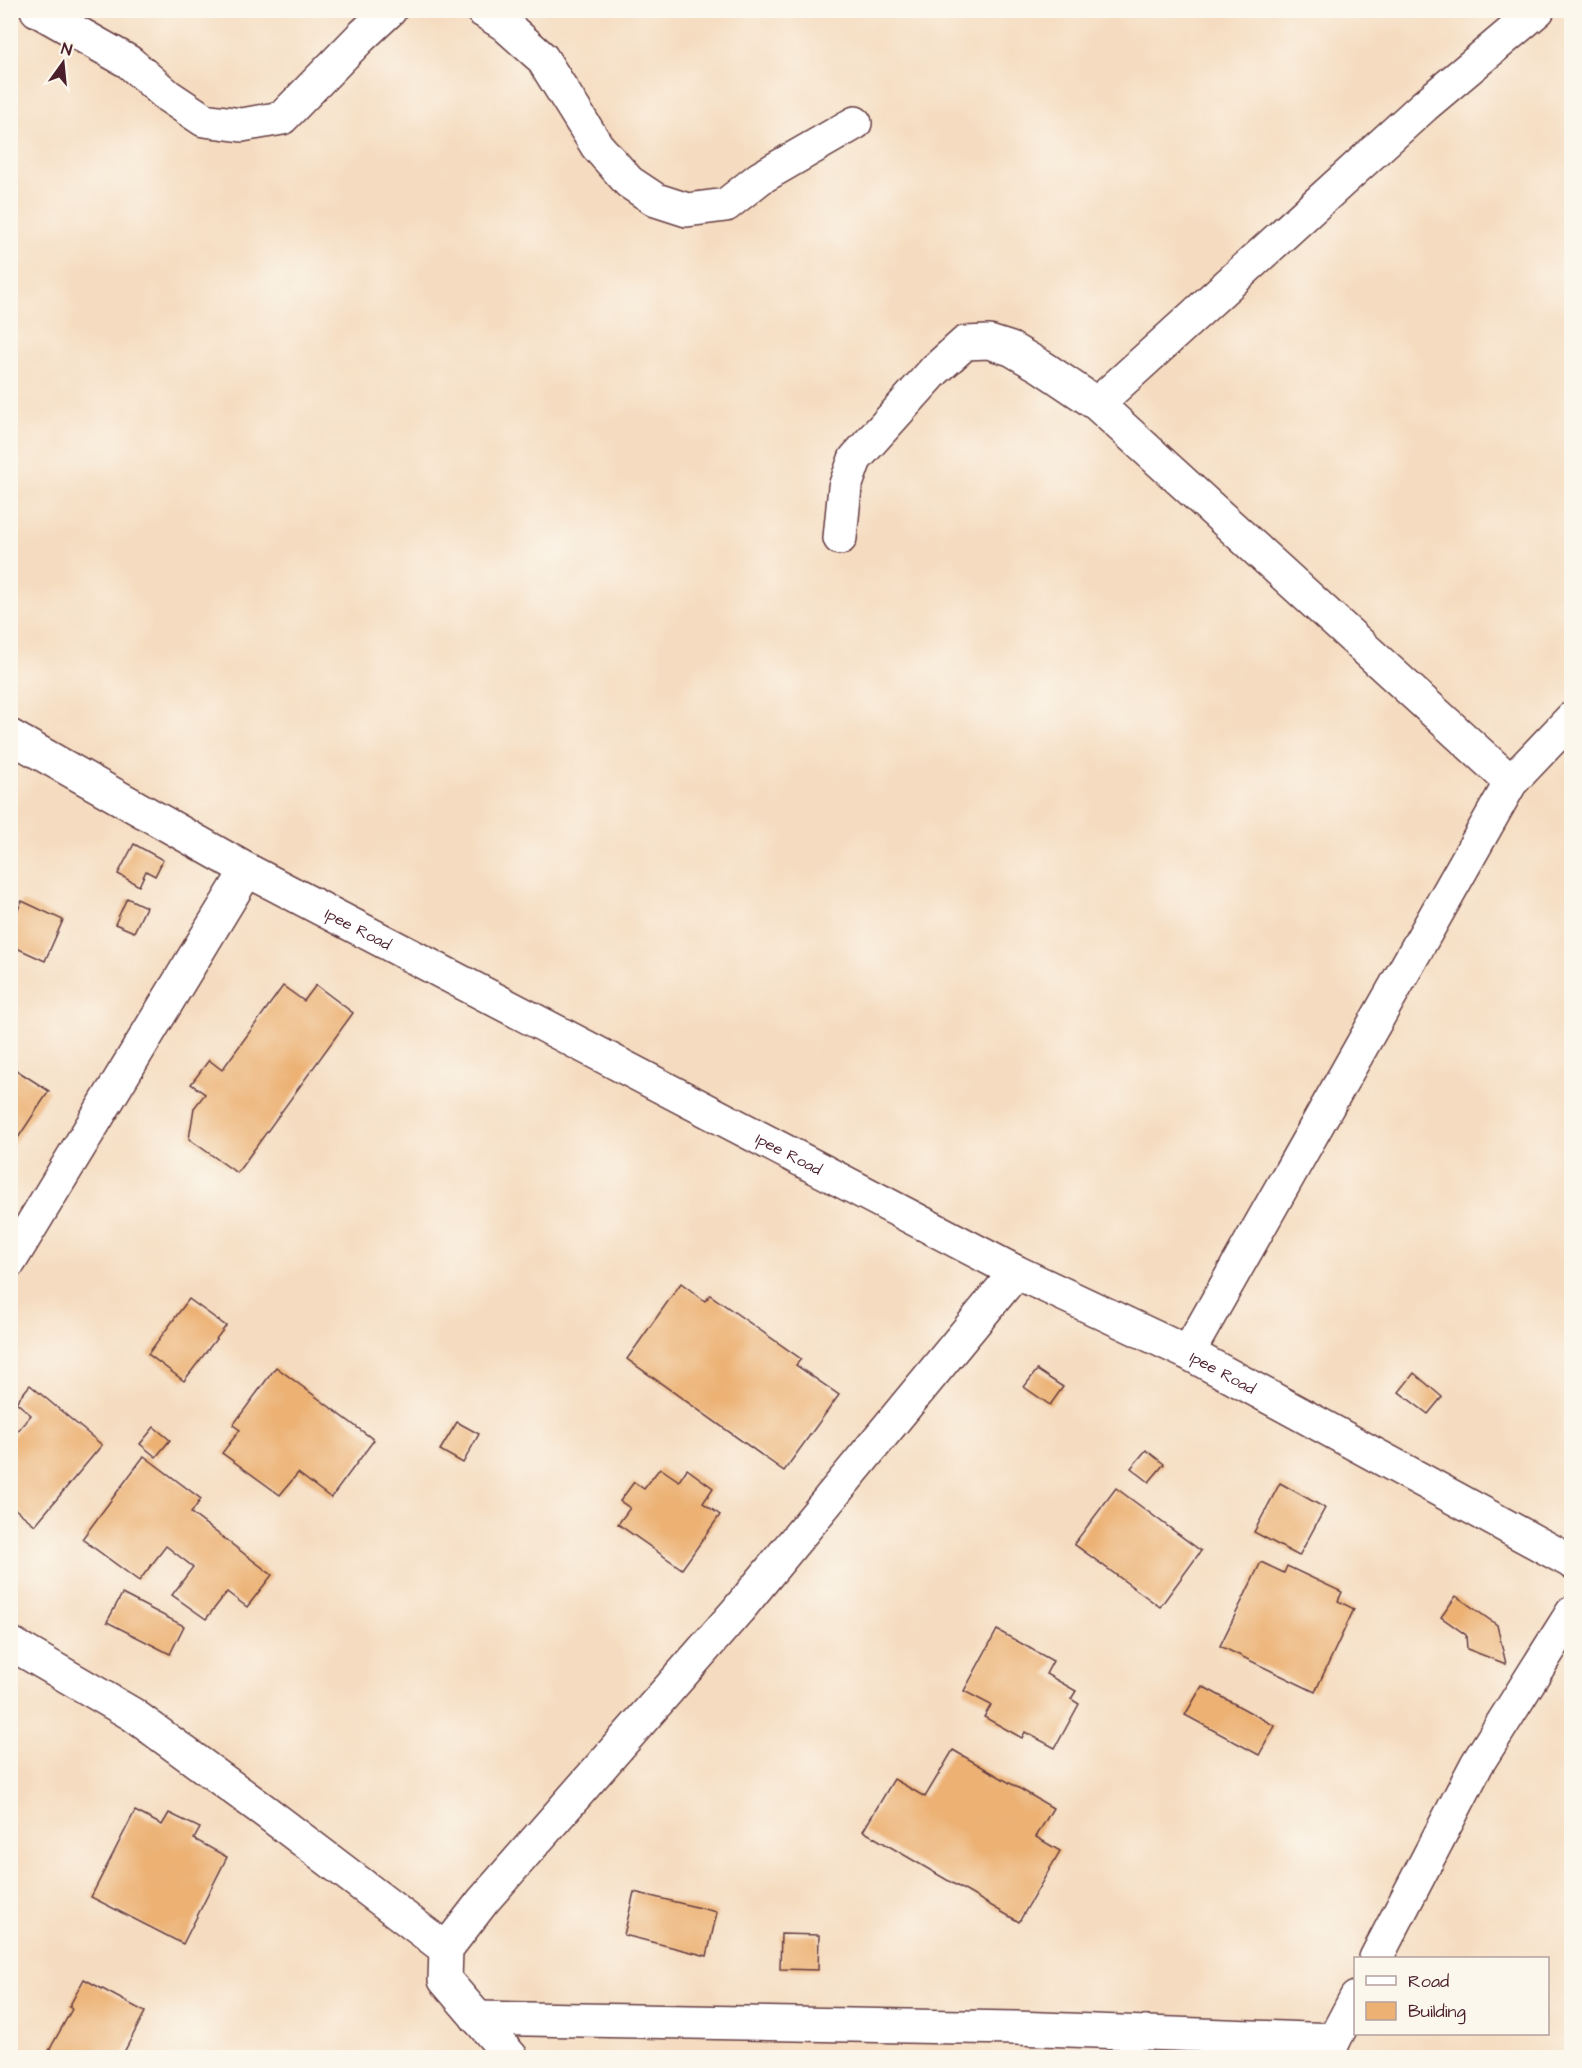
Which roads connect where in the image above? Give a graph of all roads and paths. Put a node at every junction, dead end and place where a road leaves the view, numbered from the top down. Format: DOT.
graph roads {
  1 [pos="37,10"];
  2 [pos="390,10"];
  3 [pos="482,10"];
  4 [pos="1538,10"];
  5 [pos="855,123"];
  6 [pos="1097,404"];
  7 [pos="840,538"];
  8 [pos="1572,718"];
  9 [pos="10,736"];
  10 [pos="1511,782"];
  11 [pos="246,870"];
  12 [pos="10,1261"];
  13 [pos="1016,1272"];
  14 [pos="1188,1353"];
  15 [pos="1572,1562"];
  16 [pos="1572,1613"];
  17 [pos="10,1642"];
  18 [pos="446,1948"];
  19 [pos="1377,1957"];
  20 [pos="1354,2002"];
  21 [pos="477,2018"];
  22 [pos="1330,2049"];
  23 [pos="512,2058"];
  1 -- 2 [label="street"];
  3 -- 5 [label="street"];
  4 -- 6 [label="street"];
  6 -- 7 [label="street"];
  6 -- 10 [label="street"];
  8 -- 10 [label="street"];
  9 -- 11 [label="street, Ipee Road"];
  10 -- 14 [label="street"];
  11 -- 12 [label="street"];
  11 -- 13 [label="street, Ipee Road"];
  13 -- 14 [label="street, Ipee Road"];
  13 -- 18 [label="street"];
  14 -- 15 [label="street, Ipee Road"];
  16 -- 19 [label="street"];
  17 -- 18 [label="street"];
  18 -- 21 [label="street"];
  20 -- 22 [label="street"];
  21 -- 22 [label="street"];
  21 -- 23 [label="street"];
}
